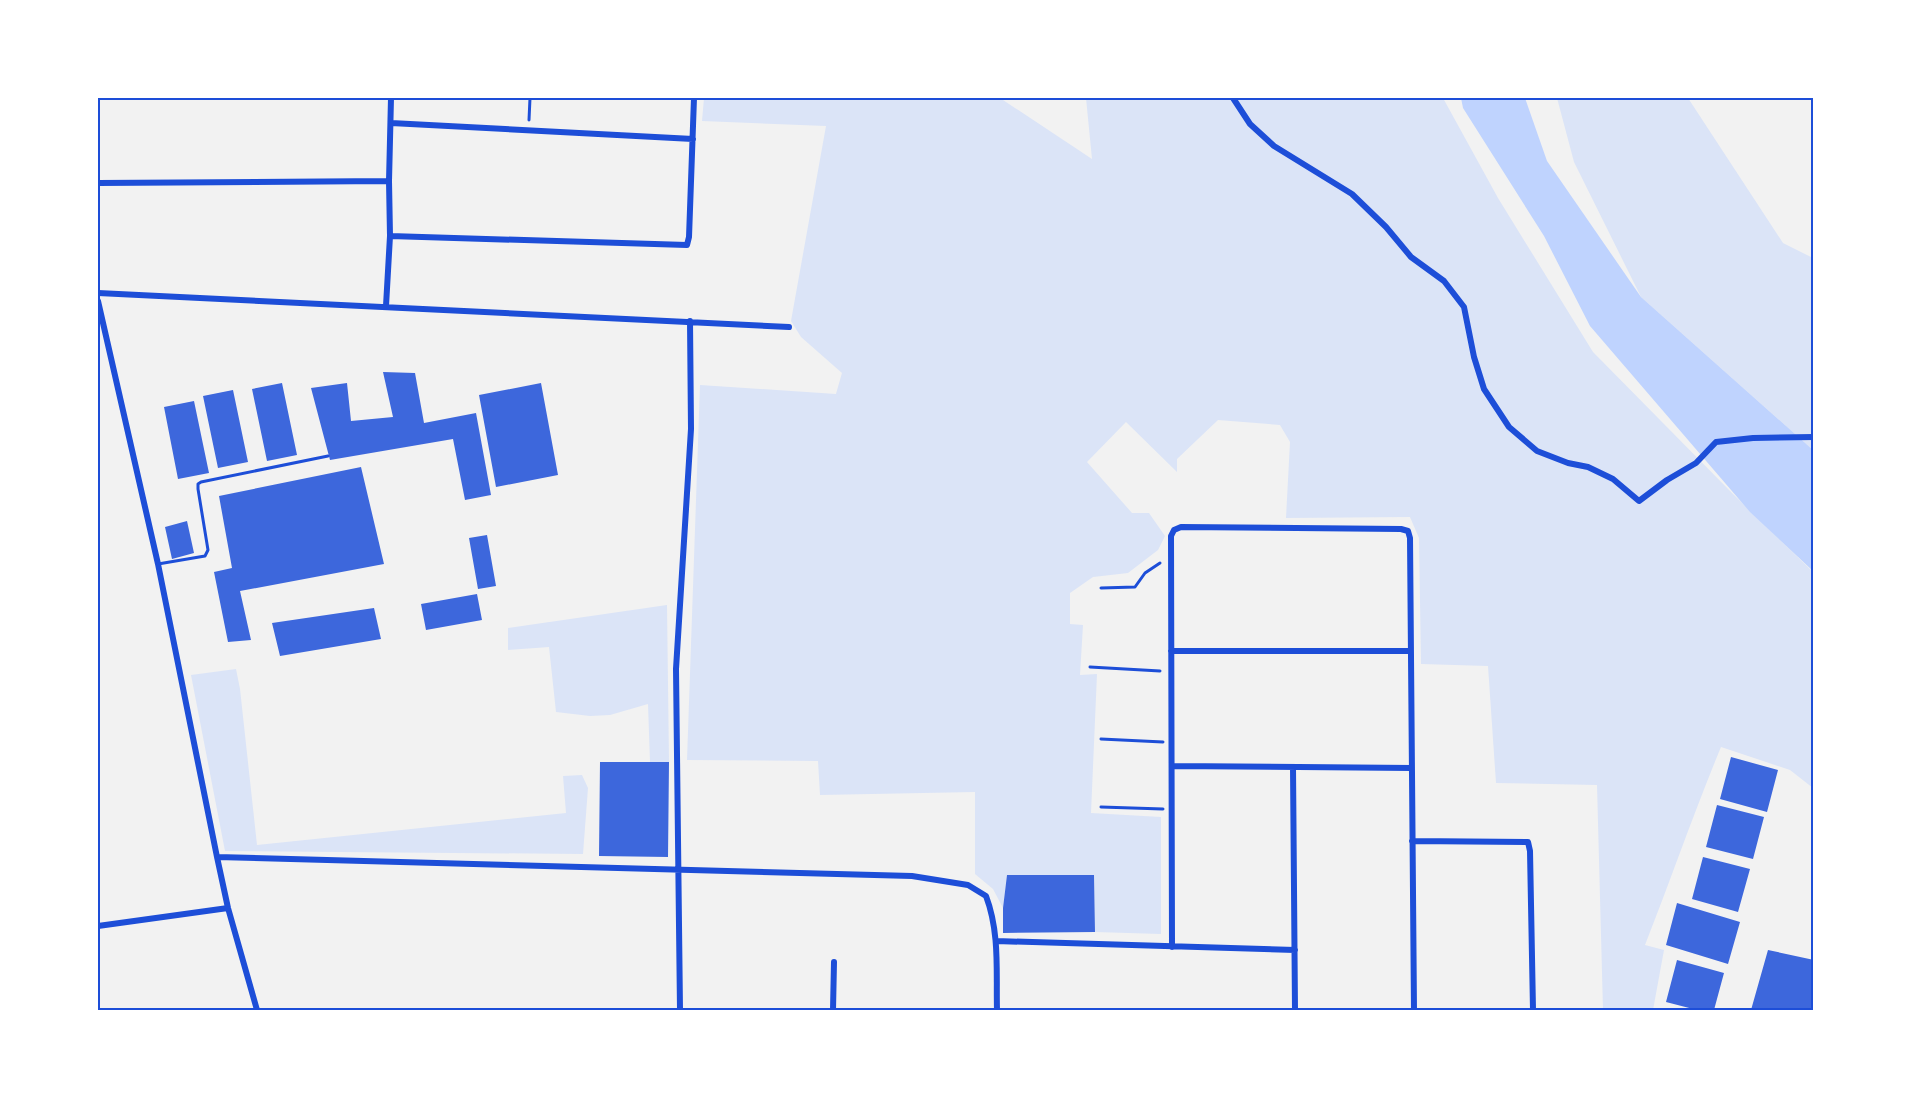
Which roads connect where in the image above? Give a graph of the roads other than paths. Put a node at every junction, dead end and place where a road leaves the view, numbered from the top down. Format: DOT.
graph roads {
  1 [pos="392,98"];
  2 [pos="694,98"];
  3 [pos="1233,98"];
  4 [pos="391,123"];
  5 [pos="693,139"];
  6 [pos="389,181"];
  7 [pos="98,183"];
  8 [pos="390,236"];
  9 [pos="98,293"];
  10 [pos="98,301"];
  11 [pos="386,306"];
  12 [pos="690,321"];
  13 [pos="789,327"];
  14 [pos="1814,438"];
  15 [pos="328,456"];
  16 [pos="158,564"];
  17 [pos="1171,651"];
  18 [pos="1410,651"];
  19 [pos="1172,766"];
  20 [pos="1293,767"];
  21 [pos="1412,768"];
  22 [pos="1412,841"];
  23 [pos="217,857"];
  24 [pos="679,869"];
  25 [pos="228,908"];
  26 [pos="98,926"];
  27 [pos="996,941"];
  28 [pos="1172,947"];
  29 [pos="1294,950"];
  30 [pos="834,962"];
  31 [pos="257,1011"];
  32 [pos="680,1011"];
  33 [pos="833,1011"];
  34 [pos="997,1011"];
  35 [pos="1295,1011"];
  36 [pos="1414,1011"];
  37 [pos="1533,1011"];
  1 -- 4 [label="street"];
  2 -- 5 [label="street"];
  3 -- 14 [label="street"];
  4 -- 5 [label="street"];
  4 -- 6 [label="street"];
  5 -- 8 [label="street"];
  6 -- 7 [label="street"];
  6 -- 8 [label="street"];
  8 -- 11 [label="street"];
  9 -- 11 [label="street"];
  10 -- 16 [label="street"];
  11 -- 12 [label="street"];
  12 -- 13 [label="street"];
  12 -- 24 [label="street"];
  15 -- 16 [label="lane"];
  16 -- 23 [label="street"];
  17 -- 18 [label="street"];
  17 -- 18 [label="street"];
  17 -- 19 [label="street"];
  18 -- 21 [label="street"];
  19 -- 20 [label="street"];
  19 -- 28 [label="street"];
  20 -- 21 [label="street"];
  20 -- 29 [label="street"];
  21 -- 22 [label="street"];
  22 -- 36 [label="street"];
  22 -- 37 [label="street"];
  23 -- 24 [label="street"];
  23 -- 25 [label="street"];
  24 -- 27 [label="street"];
  24 -- 32 [label="street"];
  25 -- 26 [label="street"];
  25 -- 31 [label="street"];
  27 -- 28 [label="street"];
  27 -- 34 [label="street"];
  28 -- 29 [label="street"];
  29 -- 35 [label="street"];
  30 -- 33 [label="street"];
}
